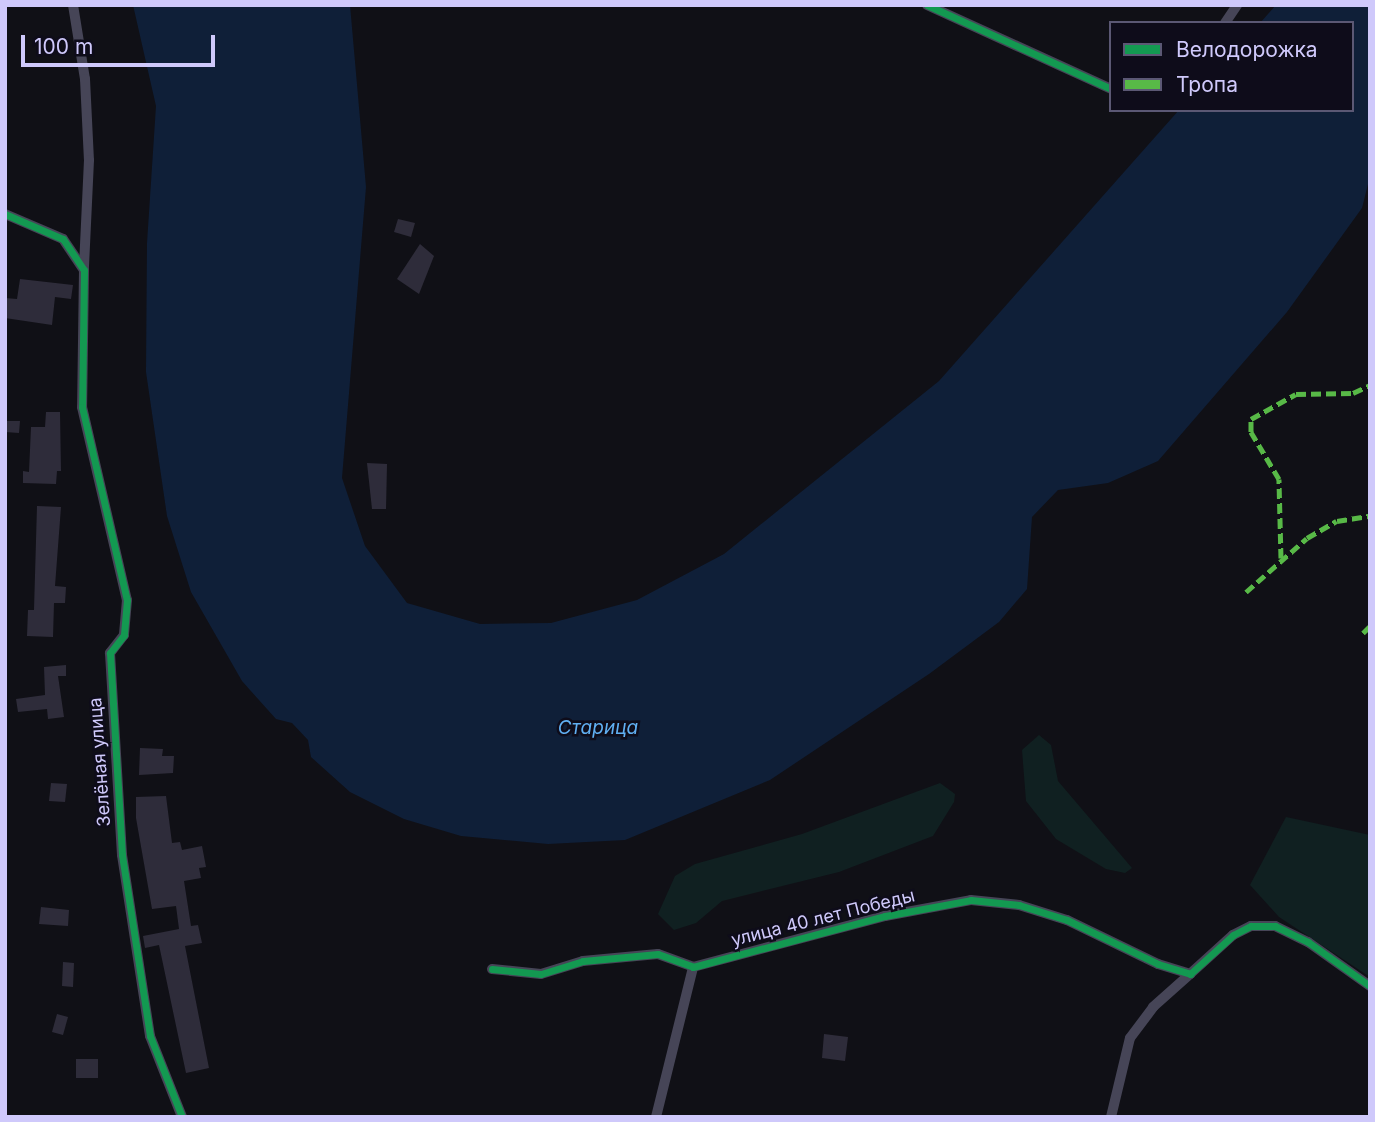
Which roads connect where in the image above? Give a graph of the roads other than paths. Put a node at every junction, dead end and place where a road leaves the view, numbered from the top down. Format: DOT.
graph roads {
  1 [pos="73,5"];
  2 [pos="927,5"];
  3 [pos="1237,5"];
  4 [pos="1225,21"];
  5 [pos="1109,88"];
  6 [pos="5,214"];
  7 [pos="83,270"];
  8 [pos="693,967"];
  9 [pos="492,970"];
  10 [pos="1190,974"];
  11 [pos="1370,986"];
  12 [pos="181,1117"];
  13 [pos="656,1117"];
  14 [pos="1111,1117"];
  1 -- 7 [label="street, Зелёная улица"];
  2 -- 5 [label="street"];
  3 -- 4 [label="street"];
  6 -- 7 [label="street"];
  7 -- 12 [label="street, Зелёная улица"];
  8 -- 9 [label="street"];
  8 -- 10 [label="street, улица 40 лет Победы"];
  8 -- 13 [label="street"];
  10 -- 11 [label="street"];
  10 -- 14 [label="street"];
}
